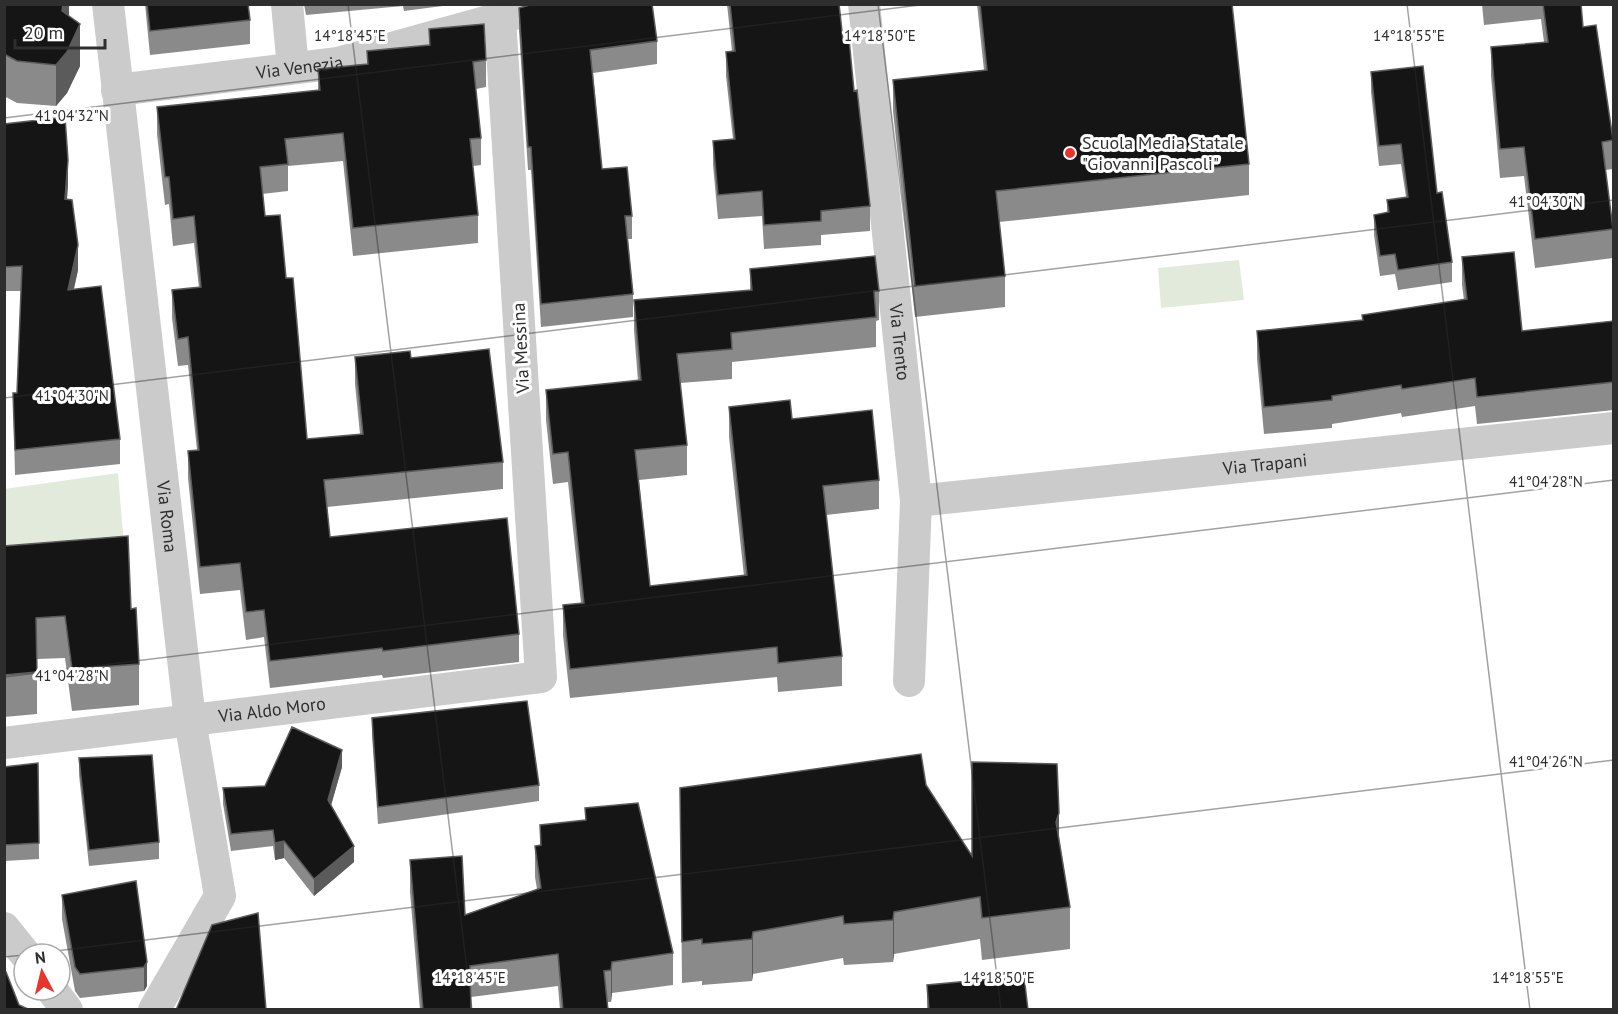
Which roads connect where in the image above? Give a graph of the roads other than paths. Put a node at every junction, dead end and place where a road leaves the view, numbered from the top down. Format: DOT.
graph roads {
  1 [pos="108,4"];
  2 [pos="287,4"];
  3 [pos="550,4"];
  4 [pos="864,4"];
  5 [pos="500,18"];
  6 [pos="293,68"];
  7 [pos="117,90"];
  8 [pos="1614,428"];
  9 [pos="916,501"];
  10 [pos="541,677"];
  11 [pos="909,681"];
  12 [pos="190,720"];
  13 [pos="4,743"];
  14 [pos="4,928"];
  15 [pos="15,942"];
  16 [pos="154,1010"];
  1 -- 7 [label="street, Via Roma"];
  2 -- 6 [label="street"];
  3 -- 5 [label="street, Via Venezia"];
  4 -- 9 [label="street, Via Trento"];
  5 -- 6 [label="street, Via Venezia"];
  5 -- 10 [label="street, Via Messina"];
  6 -- 7 [label="street, Via Venezia"];
  7 -- 12 [label="street, Via Roma"];
  8 -- 9 [label="street, Via Trapani"];
  9 -- 11 [label="street, Via Trento"];
  10 -- 12 [label="street, Via Aldo Moro"];
  12 -- 13 [label="street, Via Aldo Moro"];
  12 -- 16 [label="street, Via Roma"];
  14 -- 15 [label="street"];
}
